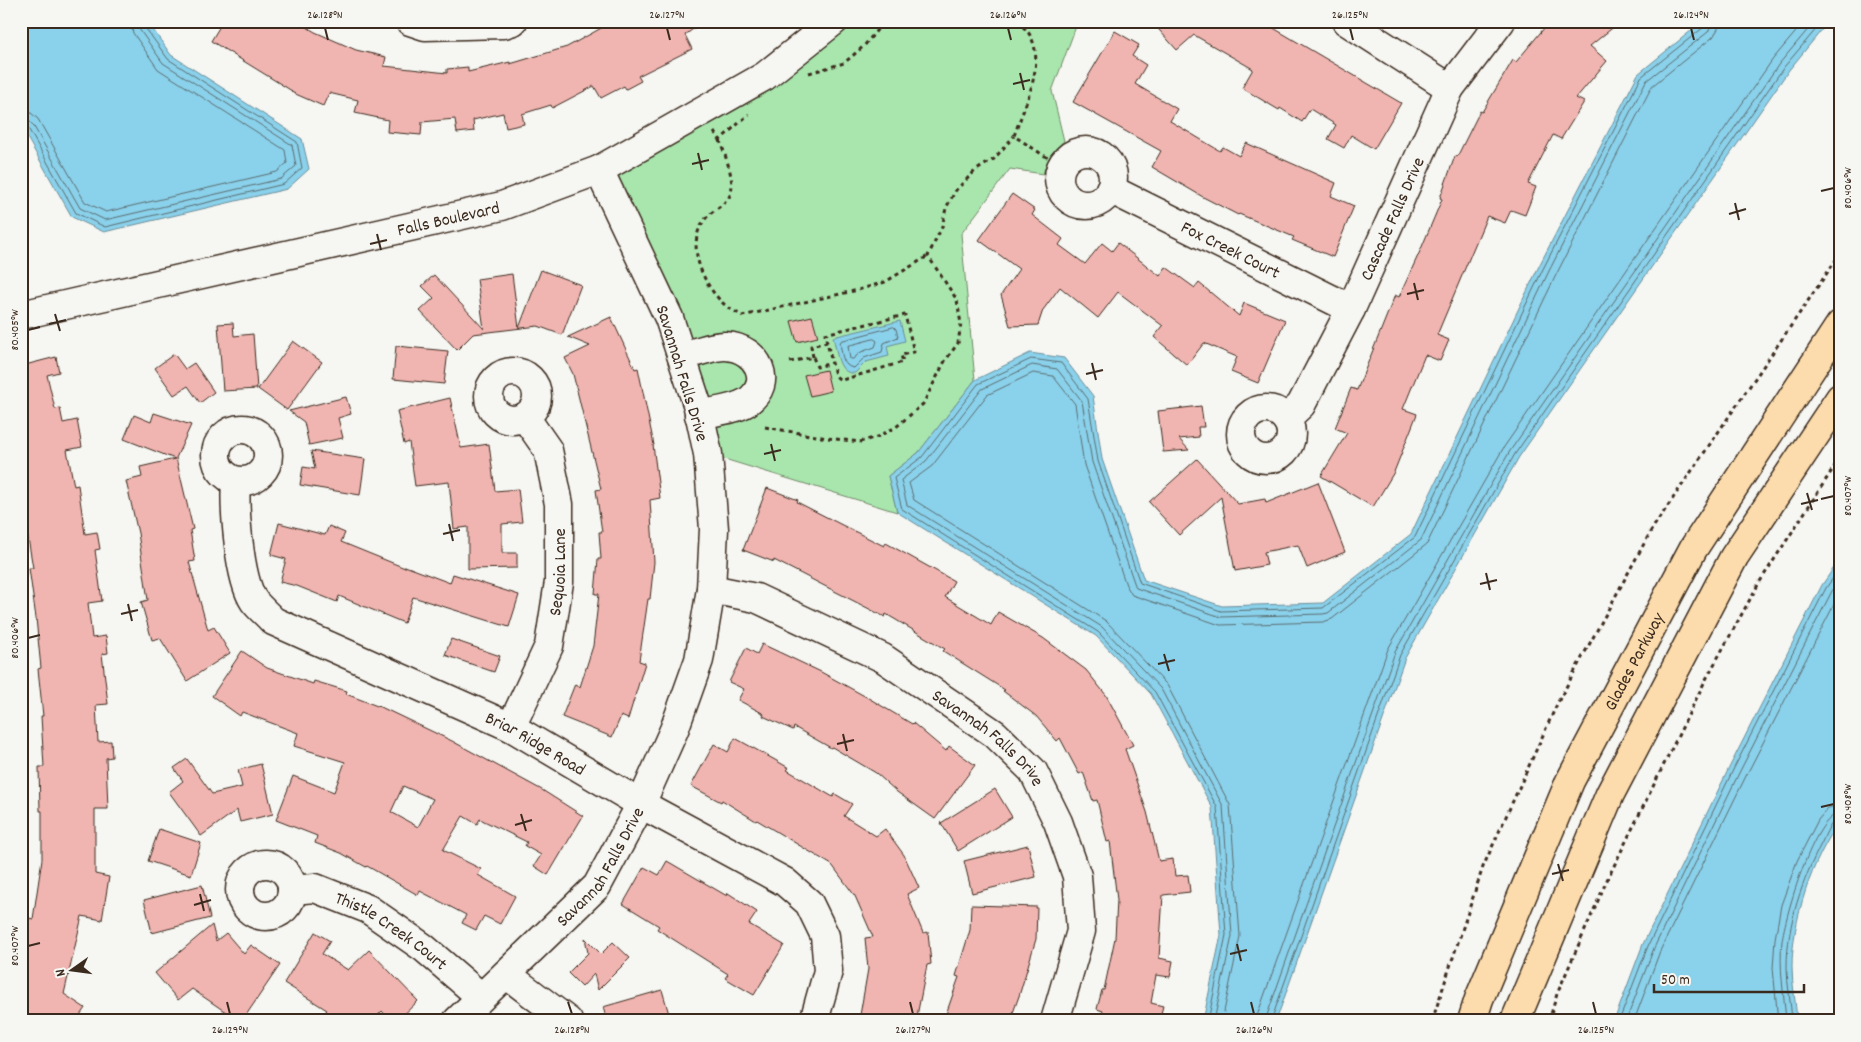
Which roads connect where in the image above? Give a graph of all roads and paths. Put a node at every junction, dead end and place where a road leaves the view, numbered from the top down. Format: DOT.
graph roads {
  1 [pos="410,21"];
  2 [pos="513,21"];
  3 [pos="834,21"];
  4 [pos="1016,21"];
  5 [pos="1346,21"];
  6 [pos="1501,21"];
  7 [pos="1450,88"];
  8 [pos="1014,136"];
  9 [pos="720,140"];
  10 [pos="1048,158"];
  11 [pos="599,170"];
  12 [pos="1110,189"];
  13 [pos="1840,254"];
  14 [pos="928,256"];
  15 [pos="1352,309"];
  16 [pos="21,315"];
  17 [pos="1840,325"];
  18 [pos="827,342"];
  19 [pos="682,356"];
  20 [pos="814,356"];
  21 [pos="790,362"];
  22 [pos="832,363"];
  23 [pos="1840,398"];
  24 [pos="699,415"];
  25 [pos="525,417"];
  26 [pos="1286,419"];
  27 [pos="765,427"];
  28 [pos="1840,458"];
  29 [pos="236,481"];
  30 [pos="711,589"];
  31 [pos="511,726"];
  32 [pos="641,804"];
  33 [pos="292,890"];
  34 [pos="506,974"];
  35 [pos="481,997"];
  36 [pos="459,1020"];
  37 [pos="568,1021"];
  38 [pos="814,1021"];
  39 [pos="1055,1021"];
  40 [pos="1432,1021"];
  41 [pos="1472,1021"];
  42 [pos="1515,1021"];
  43 [pos="1548,1021"];
  1 -- 2 [label="street"];
  3 -- 11 [label="street, Falls Boulevard"];
  4 -- 8 [label="path"];
  5 -- 7 [label="street"];
  6 -- 7 [label="street, Cascade Falls Drive"];
  7 -- 15 [label="street, Cascade Falls Drive"];
  8 -- 10 [label="path"];
  8 -- 14 [label="path"];
  9 -- 14 [label="path"];
  11 -- 16 [label="street, Falls Boulevard"];
  11 -- 19 [label="street, Savannah Falls Drive"];
  12 -- 15 [label="street, Fox Creek Court"];
  13 -- 40 [label="path"];
  14 -- 27 [label="path"];
  15 -- 26 [label="street, Cascade Falls Drive"];
  17 -- 41 [label="main road, Glades Parkway"];
  18 -- 20 [label="path"];
  18 -- 22 [label="path"];
  18 -- 22 [label="path"];
  19 -- 24 [label="street, Savannah Falls Drive"];
  19 -- 24 [label="street"];
  20 -- 21 [label="path"];
  20 -- 22 [label="path"];
  23 -- 42 [label="main road"];
  24 -- 30 [label="street, Savannah Falls Drive"];
  25 -- 31 [label="street, Sequoia Lane"];
  28 -- 43 [label="path"];
  29 -- 31 [label="street, Briar Ridge Road"];
  30 -- 32 [label="street, Savannah Falls Drive"];
  30 -- 39 [label="street, Savannah Falls Drive"];
  31 -- 32 [label="street, Briar Ridge Road"];
  32 -- 34 [label="street, Savannah Falls Drive"];
  32 -- 38 [label="street, Briar Ridge Road"];
  33 -- 35 [label="street, Thistle Creek Court"];
  34 -- 35 [label="street, Savannah Falls Drive"];
  34 -- 37 [label="street"];
  35 -- 36 [label="street, Savannah Falls Drive"];
}
